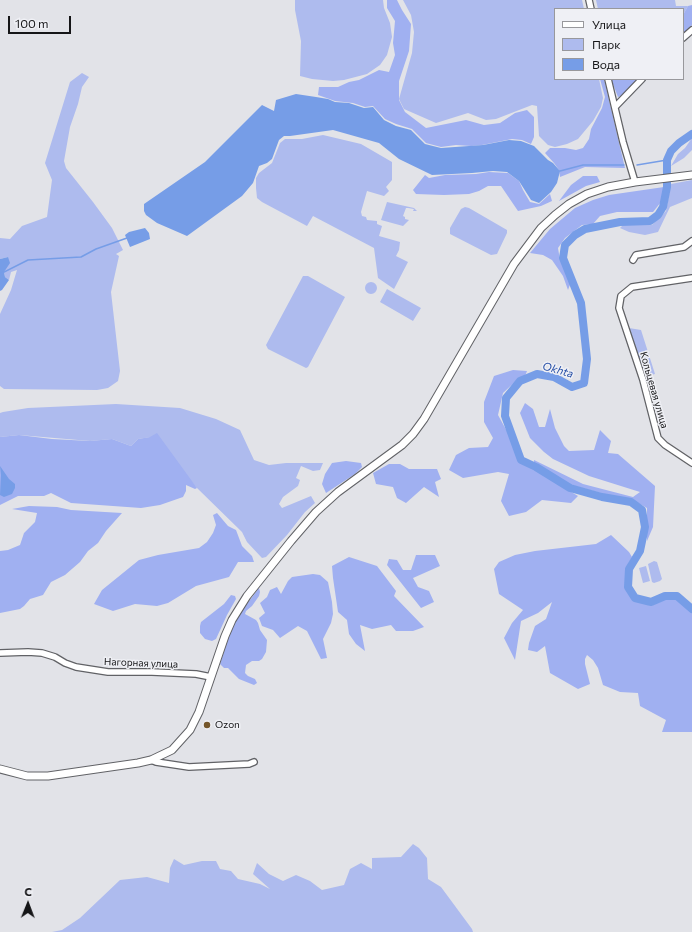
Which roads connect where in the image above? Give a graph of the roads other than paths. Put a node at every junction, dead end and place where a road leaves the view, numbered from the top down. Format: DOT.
graph roads {
  1 [pos="692,30"];
  2 [pos="684,37"];
  3 [pos="608,80"];
  4 [pos="641,80"];
  5 [pos="615,107"];
  6 [pos="692,175"];
  7 [pos="635,182"];
  8 [pos="692,240"];
  9 [pos="633,260"];
  10 [pos="692,278"];
  11 [pos="692,463"];
  12 [pos="0,654"];
  13 [pos="211,677"];
  14 [pos="151,760"];
  15 [pos="254,762"];
  16 [pos="0,768"];
  1 -- 2 [label="street"];
  3 -- 5 [label="street"];
  4 -- 5 [label="street"];
  5 -- 7 [label="street"];
  6 -- 7 [label="main road"];
  7 -- 13 [label="main road"];
  8 -- 9 [label="street"];
  10 -- 11 [label="street, Кольцевая улица"];
  12 -- 13 [label="street, Нагорная улица"];
  13 -- 14 [label="main road"];
  14 -- 15 [label="street"];
  14 -- 16 [label="main road"];
}
